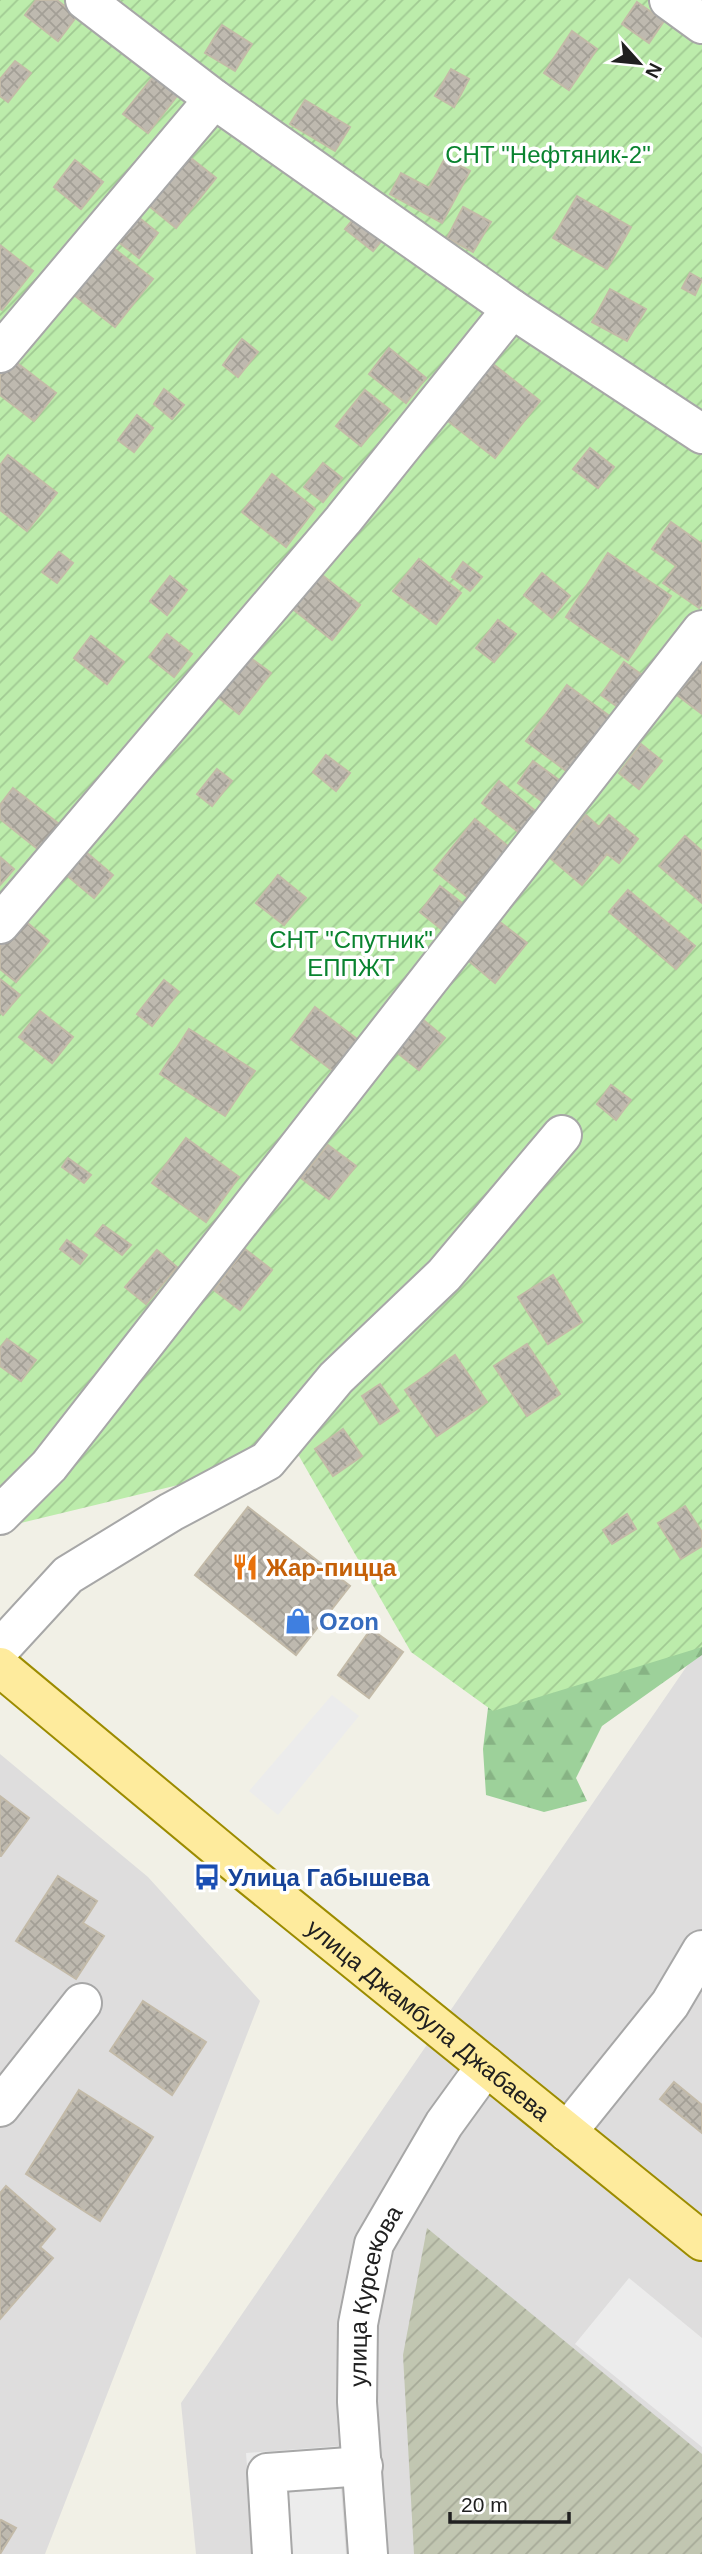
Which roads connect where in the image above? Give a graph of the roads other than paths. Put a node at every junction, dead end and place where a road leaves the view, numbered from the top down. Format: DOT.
graph roads {
  1 [pos="85,0"];
  2 [pos="669,0"];
  3 [pos="702,24"];
  4 [pos="214,99"];
  5 [pos="512,309"];
  6 [pos="0,353"];
  7 [pos="702,434"];
  8 [pos="702,630"];
  9 [pos="0,924"];
  10 [pos="562,1135"];
  11 [pos="0,1514"];
  12 [pos="0,1649"];
  13 [pos="0,1667"];
  14 [pos="702,1950"];
  15 [pos="82,2003"];
  16 [pos="486,2066"];
  17 [pos="0,2107"];
  18 [pos="567,2132"];
  19 [pos="702,2241"];
  20 [pos="362,2466"];
  21 [pos="272,2554"];
  22 [pos="368,2554"];
  1 -- 4 [label="street"];
  2 -- 3 [label="street"];
  4 -- 5 [label="street"];
  4 -- 6 [label="street"];
  5 -- 7 [label="street"];
  5 -- 9 [label="street"];
  8 -- 11 [label="street"];
  10 -- 12 [label="street"];
  13 -- 16 [label="main road, улица Джамбула Джабаева"];
  14 -- 18 [label="street"];
  15 -- 17 [label="street"];
  16 -- 18 [label="main road, улица Джамбула Джабаева"];
  16 -- 20 [label="street, улица Курсекова"];
  18 -- 19 [label="main road, улица Джамбула Джабаева"];
  20 -- 21 [label="street"];
  20 -- 22 [label="street, улица Курсекова"];
}
